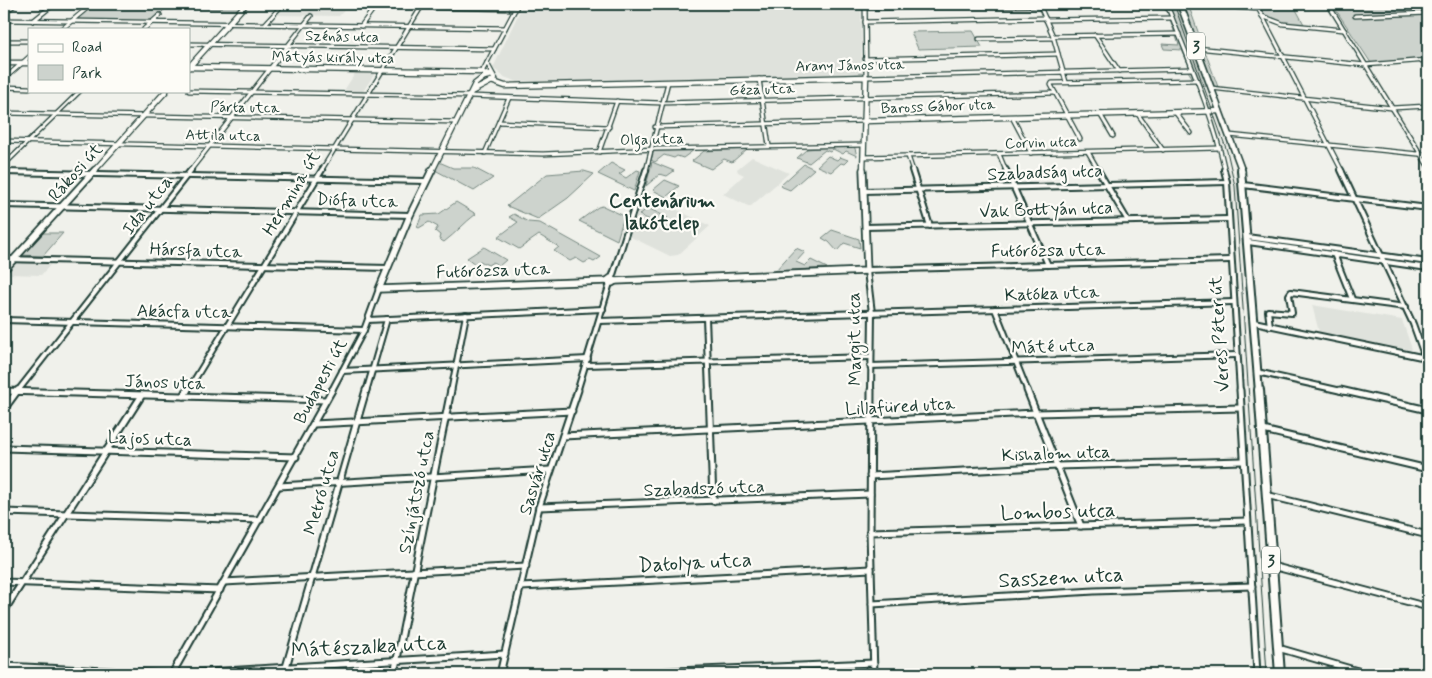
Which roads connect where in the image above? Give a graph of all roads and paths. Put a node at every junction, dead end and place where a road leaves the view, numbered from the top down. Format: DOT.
graph roads {
  1 [pos="16,4"];
  2 [pos="54,4"];
  3 [pos="92,4"];
  4 [pos="246,4"];
  5 [pos="283,4"];
  6 [pos="377,4"];
  7 [pos="465,4"];
  8 [pos="518,4"];
  9 [pos="1039,4"];
  10 [pos="1125,4"];
  11 [pos="1162,4"];
  12 [pos="1180,4"];
  13 [pos="1193,4"];
  14 [pos="1256,4"];
  15 [pos="1328,4"];
  16 [pos="1207,5"];
  17 [pos="422,6"];
  18 [pos="865,6"];
  19 [pos="463,8"];
  20 [pos="516,9"];
  21 [pos="1258,9"];
  22 [pos="1428,12"];
  23 [pos="4,13"];
  24 [pos="160,15"];
  25 [pos="1261,15"];
  26 [pos="311,16"];
  27 [pos="1355,16"];
  28 [pos="1172,18"];
  29 [pos="1046,19"];
  30 [pos="4,20"];
  31 [pos="33,21"];
  32 [pos="72,21"];
  33 [pos="865,22"];
  34 [pos="151,23"];
  35 [pos="228,24"];
  36 [pos="266,24"];
  37 [pos="304,25"];
  38 [pos="361,26"];
  39 [pos="408,26"];
  40 [pos="63,28"];
  41 [pos="145,28"];
  42 [pos="505,28"];
  43 [pos="1344,30"];
  44 [pos="1178,34"];
  45 [pos="1096,35"];
  46 [pos="1053,37"];
  47 [pos="979,39"];
  48 [pos="4,41"];
  49 [pos="28,41"];
  50 [pos="190,44"];
  51 [pos="210,44"];
  52 [pos="288,46"];
  53 [pos="395,48"];
  54 [pos="1197,48"];
  55 [pos="494,49"];
  56 [pos="1058,54"];
  57 [pos="1282,57"];
  58 [pos="28,59"];
  59 [pos="865,59"];
  60 [pos="1428,60"];
  61 [pos="4,63"];
  62 [pos="22,63"];
  63 [pos="487,63"];
  64 [pos="28,64"];
  65 [pos="1365,65"];
  66 [pos="190,66"];
  67 [pos="190,67"];
  68 [pos="270,68"];
  69 [pos="1192,69"];
  70 [pos="381,71"];
  71 [pos="1119,71"];
  72 [pos="479,72"];
  73 [pos="1063,72"];
  74 [pos="489,77"];
  75 [pos="866,77"];
  76 [pos="4,79"];
  77 [pos="759,79"];
  78 [pos="1197,80"];
  79 [pos="668,82"];
  80 [pos="1066,82"];
  81 [pos="4,87"];
  82 [pos="28,88"];
  83 [pos="1211,88"];
  84 [pos="190,91"];
  85 [pos="79,92"];
  86 [pos="165,92"];
  87 [pos="252,92"];
  88 [pos="1056,93"];
  89 [pos="367,94"];
  90 [pos="470,96"];
  91 [pos="866,97"];
  92 [pos="509,98"];
  93 [pos="1305,98"];
  94 [pos="762,100"];
  95 [pos="618,101"];
  96 [pos="662,103"];
  97 [pos="1427,107"];
  98 [pos="1392,108"];
  99 [pos="1207,111"];
  100 [pos="1220,111"];
  101 [pos="1175,112"];
  102 [pos="4,113"];
  103 [pos="1137,113"];
  104 [pos="56,114"];
  105 [pos="1100,114"];
  106 [pos="1067,115"];
  107 [pos="144,116"];
  108 [pos="1012,117"];
  109 [pos="232,118"];
  110 [pos="350,120"];
  111 [pos="865,121"];
  112 [pos="456,122"];
  113 [pos="499,122"];
  114 [pos="765,124"];
  115 [pos="609,127"];
  116 [pos="656,127"];
  117 [pos="1191,133"];
  118 [pos="1229,135"];
  119 [pos="1113,136"];
  120 [pos="1080,140"];
  121 [pos="4,141"];
  122 [pos="28,142"];
  123 [pos="119,144"];
  124 [pos="863,144"];
  125 [pos="1329,145"];
  126 [pos="210,146"];
  127 [pos="769,146"];
  128 [pos="333,148"];
  129 [pos="1220,148"];
  130 [pos="650,150"];
  131 [pos="1163,150"];
  132 [pos="442,151"];
  133 [pos="599,152"];
  134 [pos="1088,152"];
  135 [pos="485,153"];
  136 [pos="1031,153"];
  137 [pos="999,154"];
  138 [pos="1421,154"];
  139 [pos="908,156"];
  140 [pos="1428,156"];
  141 [pos="863,157"];
  142 [pos="4,165"];
  143 [pos="1428,166"];
  144 [pos="4,172"];
  145 [pos="92,174"];
  146 [pos="186,176"];
  147 [pos="315,179"];
  148 [pos="426,181"];
  149 [pos="1227,182"];
  150 [pos="1107,184"];
  151 [pos="1243,185"];
  152 [pos="1013,187"];
  153 [pos="919,189"];
  154 [pos="864,192"];
  155 [pos="1356,199"];
  156 [pos="4,205"];
  157 [pos="62,207"];
  158 [pos="1428,208"];
  159 [pos="161,209"];
  160 [pos="295,212"];
  161 [pos="410,215"];
  162 [pos="1228,219"];
  163 [pos="1128,221"];
  164 [pos="1030,223"];
  165 [pos="930,226"];
  166 [pos="865,227"];
  167 [pos="1248,239"];
  168 [pos="1334,254"];
  169 [pos="1382,256"];
  170 [pos="4,259"];
  171 [pos="14,259"];
  172 [pos="1230,260"];
  173 [pos="120,261"];
  174 [pos="1385,262"];
  175 [pos="1428,262"];
  176 [pos="263,265"];
  177 [pos="1048,265"];
  178 [pos="388,268"];
  179 [pos="1428,268"];
  180 [pos="4,270"];
  181 [pos="867,270"];
  182 [pos="611,281"];
  183 [pos="379,289"];
  184 [pos="1352,299"];
  185 [pos="1233,302"];
  186 [pos="1406,307"];
  187 [pos="603,309"];
  188 [pos="995,309"];
  189 [pos="872,313"];
  190 [pos="466,315"];
  191 [pos="706,318"];
  192 [pos="387,319"];
  193 [pos="4,320"];
  194 [pos="368,320"];
  195 [pos="599,321"];
  196 [pos="71,322"];
  197 [pos="1254,322"];
  198 [pos="226,326"];
  199 [pos="1270,326"];
  200 [pos="364,330"];
  201 [pos="1237,354"];
  202 [pos="870,356"];
  203 [pos="1427,358"];
  204 [pos="588,359"];
  205 [pos="1015,360"];
  206 [pos="707,362"];
  207 [pos="586,365"];
  208 [pos="456,366"];
  209 [pos="870,366"];
  210 [pos="1428,366"];
  211 [pos="372,369"];
  212 [pos="342,371"];
  213 [pos="1257,372"];
  214 [pos="4,391"];
  215 [pos="17,392"];
  216 [pos="142,395"];
  217 [pos="184,396"];
  218 [pos="326,400"];
  219 [pos="1240,408"];
  220 [pos="4,409"];
  221 [pos="1428,410"];
  222 [pos="572,411"];
  223 [pos="1036,413"];
  224 [pos="446,418"];
  225 [pos="870,421"];
  226 [pos="357,422"];
  227 [pos="314,424"];
  228 [pos="710,428"];
  229 [pos="1261,430"];
  230 [pos="563,436"];
  231 [pos="4,448"];
  232 [pos="106,451"];
  233 [pos="296,457"];
  234 [pos="1243,460"];
  235 [pos="1058,466"];
  236 [pos="1428,468"];
  237 [pos="550,470"];
  238 [pos="870,476"];
  239 [pos="434,477"];
  240 [pos="340,482"];
  241 [pos="279,486"];
  242 [pos="870,494"];
  243 [pos="1266,495"];
  244 [pos="713,501"];
  245 [pos="539,507"];
  246 [pos="4,512"];
  247 [pos="66,514"];
  248 [pos="260,520"];
  249 [pos="1246,521"];
  250 [pos="1081,526"];
  251 [pos="870,532"];
  252 [pos="1428,535"];
  253 [pos="526,566"];
  254 [pos="1272,566"];
  255 [pos="871,569"];
  256 [pos="414,572"];
  257 [pos="313,577"];
  258 [pos="4,582"];
  259 [pos="22,582"];
  260 [pos="224,582"];
  261 [pos="1252,586"];
  262 [pos="521,588"];
  263 [pos="220,590"];
  264 [pos="872,604"];
  265 [pos="1428,607"];
  266 [pos="4,611"];
  267 [pos="1278,648"];
  268 [pos="505,654"];
  269 [pos="396,660"];
  270 [pos="874,663"];
  271 [pos="4,666"];
  272 [pos="286,667"];
  273 [pos="167,674"];
  274 [pos="174,674"];
  275 [pos="284,674"];
  276 [pos="394,674"];
  277 [pos="500,674"];
  278 [pos="600,674"];
  279 [pos="874,674"];
  280 [pos="1257,674"];
  281 [pos="1280,674"];
  282 [pos="1368,674"];
  1 -- 23 [label="street"];
  2 -- 31 [label="street"];
  3 -- 32 [label="street"];
  4 -- 35 [label="street"];
  5 -- 36 [label="street"];
  6 -- 38 [label="street"];
  7 -- 19 [label="street"];
  8 -- 20 [label="street"];
  9 -- 10 [label="street"];
  9 -- 18 [label="street"];
  9 -- 29 [label="street"];
  11 -- 28 [label="street, Veres Péter út"];
  12 -- 54 [label="main road, Veres Péter út / 3"];
  13 -- 16 [label="street"];
  14 -- 21 [label="street"];
  15 -- 43 [label="street"];
  16 -- 21 [label="street"];
  17 -- 19 [label="street"];
  17 -- 39 [label="street, Hermina út"];
  18 -- 33 [label="street, Margit utca"];
  19 -- 20 [label="street"];
  20 -- 42 [label="street"];
  21 -- 25 [label="street"];
  22 -- 27 [label="street"];
  24 -- 34 [label="street"];
  25 -- 43 [label="street"];
  25 -- 57 [label="street"];
  26 -- 37 [label="street, Ida utca"];
  28 -- 29 [label="street"];
  28 -- 44 [label="street, Veres Péter út"];
  29 -- 33 [label="street"];
  29 -- 46 [label="street"];
  30 -- 31 [label="street"];
  31 -- 32 [label="street"];
  32 -- 34 [label="street"];
  32 -- 40 [label="street"];
  33 -- 59 [label="street, Margit utca"];
  34 -- 35 [label="street"];
  34 -- 41 [label="street"];
  35 -- 36 [label="street"];
  35 -- 51 [label="street"];
  36 -- 37 [label="street"];
  37 -- 38 [label="street"];
  37 -- 52 [label="street, Ida utca"];
  38 -- 39 [label="street"];
  39 -- 42 [label="street"];
  39 -- 53 [label="street, Hermina út"];
  42 -- 55 [label="street"];
  43 -- 65 [label="street"];
  44 -- 45 [label="street"];
  44 -- 69 [label="street, Veres Péter út"];
  45 -- 46 [label="street"];
  45 -- 71 [label="street"];
  46 -- 47 [label="street"];
  46 -- 56 [label="street"];
  48 -- 49 [label="street"];
  50 -- 51 [label="street, Szénás utca"];
  51 -- 52 [label="street, Szénás utca"];
  51 -- 66 [label="street"];
  52 -- 53 [label="street, Szénás utca"];
  52 -- 68 [label="street, Ida utca"];
  53 -- 55 [label="street, Szénás utca"];
  53 -- 70 [label="street, Hermina út"];
  54 -- 57 [label="street"];
  54 -- 83 [label="main road, Veres Péter út / 3"];
  55 -- 63 [label="street"];
  56 -- 59 [label="street"];
  56 -- 73 [label="street"];
  57 -- 65 [label="street"];
  57 -- 93 [label="street"];
  58 -- 62 [label="street"];
  59 -- 75 [label="street, Margit utca"];
  60 -- 65 [label="street"];
  61 -- 62 [label="street"];
  62 -- 64 [label="street"];
  62 -- 76 [label="street"];
  63 -- 72 [label="street"];
  63 -- 74 [label="street"];
  65 -- 98 [label="street"];
  67 -- 68 [label="street, Mátyás király utca"];
  68 -- 70 [label="street, Mátyás király utca"];
  68 -- 87 [label="street, Ida utca"];
  69 -- 71 [label="street, Arany János utca"];
  69 -- 78 [label="street, Veres Péter út"];
  70 -- 72 [label="street, Mátyás király utca"];
  70 -- 89 [label="street, Hermina út"];
  71 -- 73 [label="street, Arany János utca"];
  72 -- 74 [label="street"];
  73 -- 75 [label="street, Arany János utca"];
  73 -- 80 [label="street"];
  74 -- 79 [label="street, Arany János utca"];
  74 -- 90 [label="street, Budapesti út"];
  75 -- 77 [label="street, Arany János utca"];
  75 -- 91 [label="street, Margit utca"];
  77 -- 79 [label="street, Arany János utca"];
  77 -- 94 [label="street"];
  78 -- 80 [label="street"];
  78 -- 99 [label="street, Veres Péter út"];
  79 -- 96 [label="street, Sasvár utca"];
  80 -- 88 [label="street"];
  81 -- 82 [label="street"];
  83 -- 93 [label="street"];
  83 -- 100 [label="main road, Veres Péter út / 3"];
  84 -- 87 [label="street, Géza utca"];
  85 -- 104 [label="street"];
  86 -- 107 [label="street, Rákosi út"];
  87 -- 89 [label="street, Géza utca"];
  87 -- 109 [label="street, Ida utca"];
  88 -- 91 [label="street, Géza utca"];
  88 -- 106 [label="street"];
  89 -- 90 [label="street, Géza utca"];
  89 -- 110 [label="street, Hermina út"];
  90 -- 92 [label="street, Géza utca"];
  90 -- 112 [label="street, Budapesti út"];
  91 -- 94 [label="street, Géza utca"];
  91 -- 111 [label="street, Margit utca"];
  92 -- 95 [label="street, Géza utca"];
  92 -- 113 [label="street"];
  93 -- 98 [label="street"];
  93 -- 125 [label="street"];
  94 -- 96 [label="street, Géza utca"];
  94 -- 114 [label="street"];
  95 -- 96 [label="street, Géza utca"];
  95 -- 115 [label="street"];
  96 -- 116 [label="street, Sasvár utca"];
  97 -- 98 [label="street"];
  98 -- 138 [label="street"];
  99 -- 100 [label="street, Baross Gábor utca"];
  99 -- 101 [label="street, Baross Gábor utca"];
  99 -- 129 [label="street, Veres Péter út"];
  100 -- 118 [label="main road, Veres Péter út / 3"];
  101 -- 103 [label="street, Baross Gábor utca"];
  101 -- 117 [label="street"];
  102 -- 104 [label="street, Párta utca"];
  103 -- 105 [label="street, Baross Gábor utca"];
  103 -- 131 [label="street"];
  104 -- 107 [label="street, Párta utca"];
  104 -- 122 [label="street"];
  105 -- 106 [label="street, Baross Gábor utca"];
  105 -- 119 [label="street"];
  106 -- 108 [label="street, Baross Gábor utca"];
  106 -- 120 [label="street"];
  107 -- 109 [label="street, Párta utca"];
  107 -- 123 [label="street, Rákosi út"];
  108 -- 111 [label="street, Baross Gábor utca"];
  108 -- 136 [label="street"];
  109 -- 110 [label="street, Párta utca"];
  109 -- 126 [label="street, Ida utca"];
  110 -- 112 [label="street, Párta utca"];
  110 -- 128 [label="street, Hermina út"];
  111 -- 114 [label="street, Baross Gábor utca"];
  111 -- 124 [label="street, Margit utca"];
  112 -- 132 [label="street, Budapesti út"];
  113 -- 115 [label="street"];
  113 -- 135 [label="street"];
  114 -- 116 [label="street, Baross Gábor utca"];
  114 -- 127 [label="street"];
  115 -- 133 [label="street"];
  116 -- 130 [label="street, Sasvár utca"];
  118 -- 125 [label="street"];
  118 -- 151 [label="main road, Veres Péter út / 3"];
  121 -- 122 [label="street, Attila utca"];
  122 -- 123 [label="street, Attila utca"];
  122 -- 142 [label="street"];
  123 -- 126 [label="street, Attila utca"];
  123 -- 145 [label="street, Rákosi út"];
  124 -- 127 [label="street, Olga utca"];
  124 -- 141 [label="street, Margit utca"];
  125 -- 138 [label="street"];
  125 -- 155 [label="street"];
  126 -- 128 [label="street, Attila utca"];
  126 -- 146 [label="street, Ida utca"];
  127 -- 130 [label="street, Olga utca"];
  128 -- 132 [label="street, Attila utca"];
  128 -- 147 [label="street, Hermina út"];
  129 -- 131 [label="street, Corvin utca"];
  129 -- 149 [label="street, Veres Péter út"];
  130 -- 133 [label="street, Olga utca"];
  130 -- 182 [label="street, Sasvár utca"];
  131 -- 134 [label="street, Corvin utca"];
  132 -- 135 [label="street, Olga utca"];
  132 -- 148 [label="street, Budapesti út"];
  133 -- 135 [label="street, Olga utca"];
  134 -- 136 [label="street, Corvin utca"];
  134 -- 150 [label="street"];
  136 -- 137 [label="street, Corvin utca"];
  137 -- 139 [label="street, Corvin utca"];
  137 -- 152 [label="street"];
  138 -- 140 [label="street"];
  138 -- 143 [label="street"];
  139 -- 141 [label="street, Corvin utca"];
  139 -- 153 [label="street"];
  141 -- 154 [label="street, Margit utca"];
  144 -- 145 [label="street"];
  145 -- 146 [label="street"];
  145 -- 157 [label="street, Rákosi út"];
  146 -- 147 [label="street"];
  146 -- 159 [label="street, Ida utca"];
  147 -- 148 [label="street"];
  147 -- 160 [label="street, Hermina út"];
  148 -- 161 [label="street, Budapesti út"];
  149 -- 150 [label="street, Szabadság utca"];
  149 -- 162 [label="street, Veres Péter út"];
  150 -- 152 [label="street, Szabadság utca"];
  150 -- 163 [label="street"];
  151 -- 155 [label="street"];
  151 -- 167 [label="main road, Veres Péter út / 3"];
  152 -- 153 [label="street, Szabadság utca"];
  152 -- 164 [label="street"];
  153 -- 154 [label="street, Szabadság utca"];
  153 -- 165 [label="street"];
  154 -- 166 [label="street, Margit utca"];
  155 -- 158 [label="street"];
  155 -- 169 [label="street"];
  156 -- 157 [label="street, Diófa utca"];
  157 -- 159 [label="street, Diófa utca"];
  157 -- 171 [label="street, Rákosi út"];
  159 -- 160 [label="street, Diófa utca"];
  159 -- 173 [label="street, Ida utca"];
  160 -- 161 [label="street, Diófa utca"];
  160 -- 176 [label="street, Hermina út"];
  161 -- 178 [label="street, Budapesti út"];
  162 -- 163 [label="street, Vak Bottyán utca"];
  162 -- 172 [label="street, Veres Péter út"];
  163 -- 164 [label="street, Vak Bottyán utca"];
  164 -- 165 [label="street, Vak Bottyán utca"];
  164 -- 177 [label="street"];
  165 -- 166 [label="street, Vak Bottyán utca"];
  166 -- 181 [label="street, Margit utca"];
  167 -- 168 [label="street"];
  167 -- 169 [label="street"];
  167 -- 197 [label="main road, Veres Péter út / 3"];
  168 -- 174 [label="street"];
  168 -- 184 [label="street"];
  169 -- 174 [label="street"];
  169 -- 175 [label="street"];
  170 -- 171 [label="street, Hársfa utca"];
  171 -- 173 [label="street, Hársfa utca"];
  171 -- 180 [label="street, Rákosi út"];
  172 -- 177 [label="street, Futórózsa utca"];
  172 -- 185 [label="street, Veres Péter út"];
  173 -- 176 [label="street, Hársfa utca"];
  173 -- 196 [label="street, Ida utca"];
  174 -- 179 [label="street"];
  174 -- 186 [label="street"];
  176 -- 178 [label="street, Hársfa utca"];
  176 -- 198 [label="street, Hermina út"];
  177 -- 181 [label="street, Futórózsa utca"];
  178 -- 183 [label="street, Budapesti út"];
  181 -- 182 [label="street, Futórózsa utca"];
  181 -- 189 [label="street, Margit utca"];
  182 -- 183 [label="street, Futórózsa utca"];
  182 -- 187 [label="street, Sasvár utca"];
  183 -- 194 [label="street, Budapesti út"];
  184 -- 186 [label="street"];
  184 -- 199 [label="street"];
  185 -- 188 [label="street, Katóka utca"];
  185 -- 201 [label="street, Veres Péter út"];
  186 -- 203 [label="street"];
  187 -- 190 [label="street"];
  187 -- 195 [label="street, Sasvár utca"];
  188 -- 189 [label="street, Katóka utca"];
  188 -- 205 [label="street"];
  189 -- 191 [label="street, Katóka utca"];
  189 -- 202 [label="street, Margit utca"];
  190 -- 192 [label="street"];
  190 -- 208 [label="street, Színjátszó utca"];
  191 -- 195 [label="street, Katóka utca"];
  191 -- 206 [label="street"];
  192 -- 194 [label="street"];
  192 -- 211 [label="street, Metró utca"];
  193 -- 196 [label="street, Akácfa utca"];
  194 -- 200 [label="street, Budapesti út"];
  195 -- 204 [label="street, Sasvár utca"];
  196 -- 198 [label="street, Akácfa utca"];
  196 -- 215 [label="street, Ida utca"];
  197 -- 199 [label="street"];
  197 -- 213 [label="main road, Veres Péter út / 3"];
  198 -- 200 [label="street, Akácfa utca"];
  198 -- 217 [label="street, Hermina út"];
  199 -- 203 [label="street"];
  200 -- 212 [label="street, Budapesti út"];
  201 -- 205 [label="street, Máté utca"];
  201 -- 219 [label="street, Veres Péter út"];
  202 -- 206 [label="street"];
  202 -- 209 [label="street, Margit utca"];
  203 -- 210 [label="street"];
  204 -- 207 [label="street, Sasvár utca"];
  204 -- 208 [label="street"];
  205 -- 209 [label="street, Máté utca"];
  205 -- 223 [label="street"];
  206 -- 207 [label="street"];
  206 -- 228 [label="street"];
  207 -- 222 [label="street, Sasvár utca"];
  208 -- 211 [label="street"];
  208 -- 224 [label="street, Színjátszó utca"];
  209 -- 225 [label="street, Margit utca"];
  211 -- 212 [label="street"];
  211 -- 226 [label="street, Metró utca"];
  212 -- 218 [label="street, Budapesti út"];
  213 -- 221 [label="street"];
  213 -- 229 [label="main road, Veres Péter út / 3"];
  214 -- 215 [label="street, János utca"];
  215 -- 216 [label="street, János utca"];
  215 -- 220 [label="street, Ida utca"];
  216 -- 217 [label="street, János utca"];
  216 -- 232 [label="street"];
  217 -- 218 [label="street, János utca"];
  218 -- 227 [label="street, Budapesti út"];
  219 -- 223 [label="street, Lillafüred utca"];
  219 -- 234 [label="street, Veres Péter út"];
  222 -- 224 [label="street"];
  222 -- 230 [label="street, Sasvár utca"];
  223 -- 225 [label="street, Lillafüred utca"];
  223 -- 235 [label="street"];
  224 -- 226 [label="street"];
  224 -- 239 [label="street, Színjátszó utca"];
  225 -- 228 [label="street, Lillafüred utca"];
  225 -- 238 [label="street, Margit utca"];
  226 -- 227 [label="street"];
  226 -- 240 [label="street, Metró utca"];
  227 -- 233 [label="street, Budapesti út"];
  228 -- 230 [label="street, Lillafüred utca"];
  228 -- 244 [label="street"];
  229 -- 236 [label="street"];
  229 -- 243 [label="main road, Veres Péter út / 3"];
  230 -- 237 [label="street, Sasvár utca"];
  231 -- 232 [label="street, Lajos utca"];
  232 -- 233 [label="street, Lajos utca"];
  232 -- 247 [label="street"];
  233 -- 241 [label="street, Budapesti út"];
  234 -- 235 [label="street, Kishalom utca"];
  234 -- 249 [label="street, Veres Péter út"];
  235 -- 238 [label="street, Kishalom utca"];
  235 -- 250 [label="street"];
  237 -- 239 [label="street"];
  237 -- 245 [label="street, Sasvár utca"];
  238 -- 242 [label="street, Margit utca"];
  239 -- 240 [label="street"];
  239 -- 256 [label="street, Színjátszó utca"];
  240 -- 241 [label="street"];
  240 -- 257 [label="street, Metró utca"];
  241 -- 248 [label="street, Budapesti út"];
  242 -- 244 [label="street, Szabadszó utca"];
  242 -- 251 [label="street, Margit utca"];
  243 -- 252 [label="street"];
  243 -- 254 [label="main road, Veres Péter út / 3"];
  244 -- 245 [label="street, Szabadszó utca"];
  245 -- 253 [label="street, Sasvár utca"];
  246 -- 247 [label="street"];
  247 -- 248 [label="street"];
  247 -- 259 [label="street"];
  248 -- 260 [label="street, Budapesti út"];
  249 -- 250 [label="street, Lombos utca"];
  249 -- 261 [label="street, Veres Péter út"];
  250 -- 251 [label="street, Lombos utca"];
  251 -- 255 [label="street, Margit utca"];
  253 -- 256 [label="street"];
  253 -- 262 [label="street, Sasvár utca"];
  254 -- 265 [label="street"];
  254 -- 267 [label="main road, Veres Péter út / 3"];
  255 -- 262 [label="street, Datolya utca"];
  255 -- 264 [label="street, Margit utca"];
  256 -- 257 [label="street"];
  256 -- 269 [label="street, Színjátszó utca"];
  257 -- 260 [label="street"];
  257 -- 272 [label="street, Metró utca"];
  258 -- 259 [label="street"];
  259 -- 263 [label="street"];
  259 -- 266 [label="street"];
  260 -- 263 [label="street, Budapesti út"];
  261 -- 264 [label="street, Sasszem utca"];
  261 -- 280 [label="street, Veres Péter út"];
  262 -- 268 [label="street, Sasvár utca"];
  263 -- 274 [label="street, Budapesti út"];
  264 -- 270 [label="street, Margit utca"];
  267 -- 281 [label="main road, Veres Péter út / 3"];
  267 -- 282 [label="street"];
  268 -- 269 [label="street, Mátészalka utca"];
  268 -- 277 [label="street, Sasvár utca"];
  269 -- 272 [label="street, Mátészalka utca"];
  269 -- 276 [label="street, Színjátszó utca"];
  270 -- 278 [label="street"];
  270 -- 279 [label="street, Margit utca"];
  271 -- 273 [label="street"];
  272 -- 274 [label="street, Mátészalka utca"];
  272 -- 275 [label="street, Metró utca"];
}
